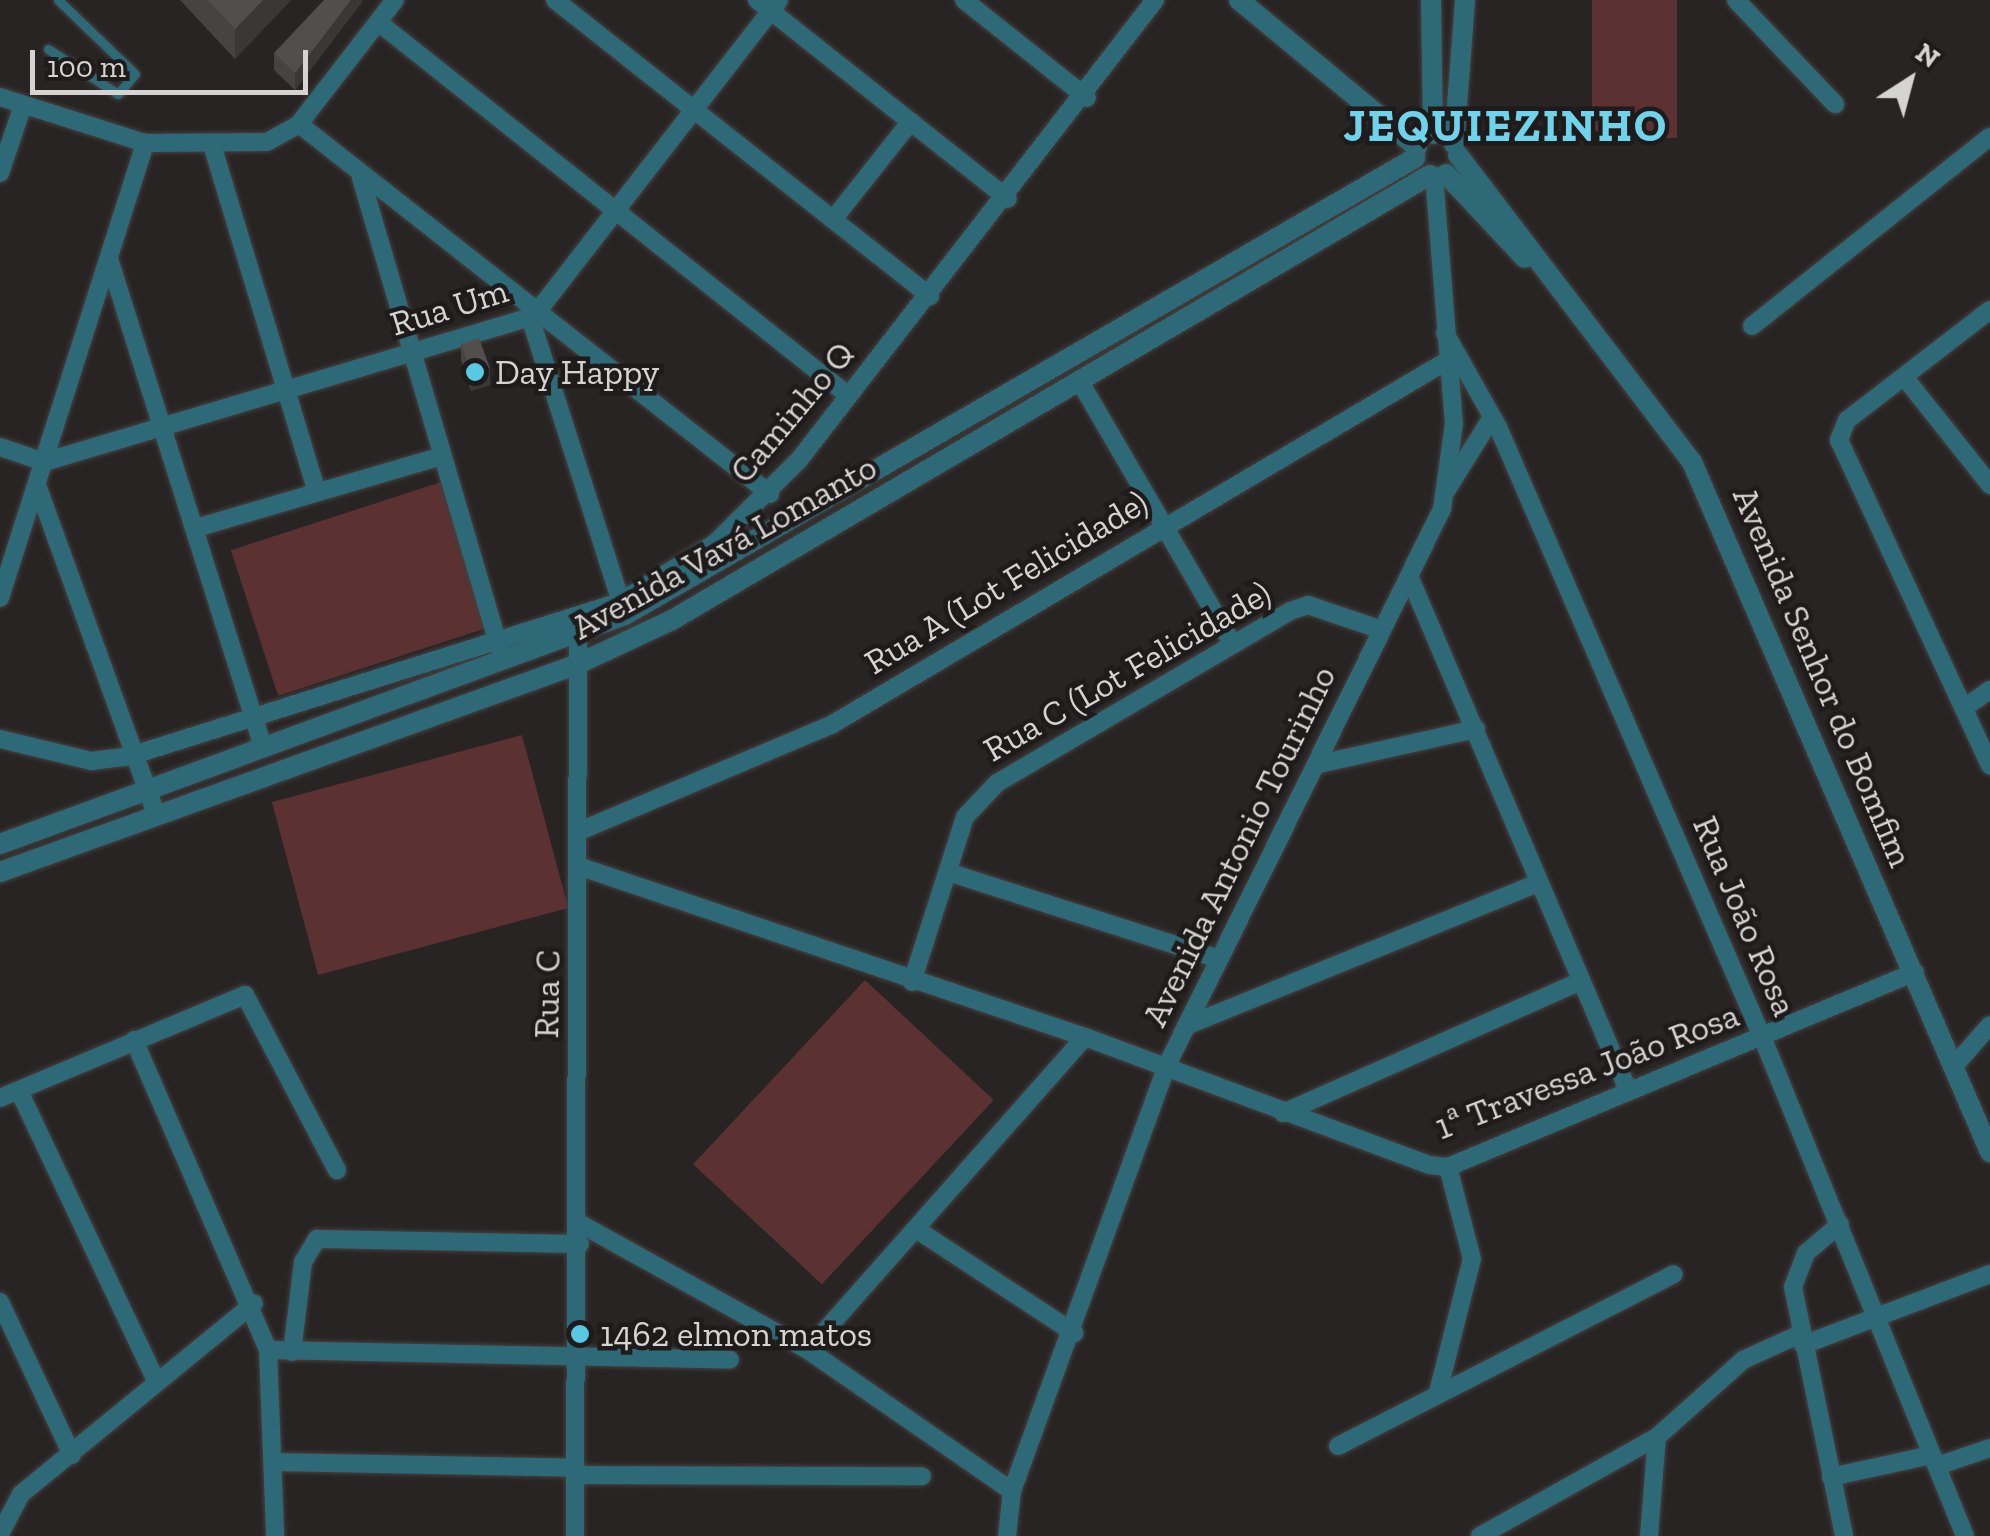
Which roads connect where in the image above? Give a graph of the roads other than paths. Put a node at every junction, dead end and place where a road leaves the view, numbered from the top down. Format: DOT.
graph roads {
  1 [pos="58,0"];
  2 [pos="395,0"];
  3 [pos="964,0"];
  4 [pos="1154,0"];
  5 [pos="1239,0"];
  6 [pos="1431,0"];
  7 [pos="1465,0"];
  8 [pos="1736,0"];
  9 [pos="558,1"];
  10 [pos="769,4"];
  11 [pos="378,22"];
  12 [pos="48,48"];
  13 [pos="0,97"];
  14 [pos="1087,98"];
  15 [pos="1835,104"];
  16 [pos="23,105"];
  17 [pos="695,106"];
  18 [pos="911,121"];
  19 [pos="299,124"];
  20 [pos="1990,136"];
  21 [pos="145,143"];
  22 [pos="1422,146"];
  23 [pos="213,148"];
  24 [pos="1456,149"];
  25 [pos="0,173"];
  26 [pos="1437,175"];
  27 [pos="361,178"];
  28 [pos="1008,199"];
  29 [pos="614,210"];
  30 [pos="834,218"];
  31 [pos="110,262"];
  32 [pos="1536,264"];
  33 [pos="930,296"];
  34 [pos="1990,310"];
  35 [pos="532,316"];
  36 [pos="1752,326"];
  37 [pos="1445,332"];
  38 [pos="412,352"];
  39 [pos="1450,359"];
  40 [pos="1905,378"];
  41 [pos="1080,380"];
  42 [pos="288,390"];
  43 [pos="849,396"];
  44 [pos="1492,417"];
  45 [pos="166,424"];
  46 [pos="0,447"];
  47 [pos="439,457"];
  48 [pos="44,462"];
  49 [pos="36,485"];
  50 [pos="1990,485"];
  51 [pos="1446,491"];
  52 [pos="317,492"];
  53 [pos="770,494"];
  54 [pos="1164,524"];
  55 [pos="199,528"];
  56 [pos="1410,578"];
  57 [pos="0,598"];
  58 [pos="622,609"];
  59 [pos="1382,630"];
  60 [pos="578,634"];
  61 [pos="1234,645"];
  62 [pos="500,651"];
  63 [pos="578,664"];
  64 [pos="1990,690"];
  65 [pos="1964,708"];
  66 [pos="252,716"];
  67 [pos="1476,729"];
  68 [pos="0,739"];
  69 [pos="262,744"];
  70 [pos="130,756"];
  71 [pos="1319,764"];
  72 [pos="1990,766"];
  73 [pos="144,791"];
  74 [pos="156,814"];
  75 [pos="582,830"];
  76 [pos="0,844"];
  77 [pos="581,867"];
  78 [pos="0,872"];
  79 [pos="948,872"];
  80 [pos="1539,883"];
  81 [pos="1219,959"];
  82 [pos="1915,972"];
  83 [pos="1581,981"];
  84 [pos="912,982"];
  85 [pos="1990,1025"];
  86 [pos="1186,1026"];
  87 [pos="1085,1037"];
  88 [pos="1763,1038"];
  89 [pos="134,1040"];
  90 [pos="1955,1065"];
  91 [pos="1166,1067"];
  92 [pos="1628,1090"];
  93 [pos="21,1096"];
  94 [pos="0,1098"];
  95 [pos="1283,1113"];
  96 [pos="1990,1152"];
  97 [pos="1448,1167"];
  98 [pos="337,1170"];
  99 [pos="577,1222"];
  100 [pos="1840,1224"];
  101 [pos="919,1230"];
  102 [pos="580,1244"];
  103 [pos="1674,1274"];
  104 [pos="1990,1274"];
  105 [pos="0,1302"];
  106 [pos="254,1303"];
  107 [pos="1874,1316"];
  108 [pos="1074,1333"];
  109 [pos="1802,1339"];
  110 [pos="268,1350"];
  111 [pos="808,1350"];
  112 [pos="292,1352"];
  113 [pos="581,1355"];
  114 [pos="730,1360"];
  115 [pos="156,1380"];
  116 [pos="1438,1392"];
  117 [pos="1657,1437"];
  118 [pos="1338,1446"];
  119 [pos="1990,1448"];
  120 [pos="72,1455"];
  121 [pos="1934,1460"];
  122 [pos="276,1462"];
  123 [pos="576,1472"];
  124 [pos="922,1476"];
  125 [pos="1830,1478"];
  126 [pos="1012,1491"];
  127 [pos="1508,1528"];
  128 [pos="0,1534"];
  129 [pos="1009,1535"];
  130 [pos="275,1536"];
  131 [pos="575,1536"];
  132 [pos="1480,1536"];
  133 [pos="1649,1536"];
  134 [pos="1844,1536"];
  135 [pos="1966,1536"];
  1 -- 12 [label="lane"];
  2 -- 11 [label="street"];
  3 -- 14 [label="street"];
  4 -- 14 [label="street, Caminho Q"];
  5 -- 22 [label="street"];
  6 -- 22 [label="street"];
  7 -- 24 [label="street"];
  8 -- 15 [label="street"];
  9 -- 17 [label="street"];
  10 -- 17 [label="street, Rua Um"];
  10 -- 18 [label="street"];
  11 -- 19 [label="street"];
  11 -- 29 [label="street"];
  13 -- 16 [label="street"];
  14 -- 28 [label="street, Caminho Q"];
  16 -- 21 [label="street"];
  16 -- 25 [label="street"];
  17 -- 29 [label="street, Rua Um"];
  17 -- 30 [label="street"];
  18 -- 28 [label="street"];
  18 -- 30 [label="street"];
  19 -- 23 [label="street"];
  19 -- 27 [label="street"];
  20 -- 36 [label="street"];
  21 -- 23 [label="street"];
  21 -- 31 [label="street"];
  22 -- 24 [label="street"];
  22 -- 26 [label="street, Avenida Senhor do Bomfim"];
  22 -- 58 [label="street, Avenida Vavá Lomanto"];
  23 -- 42 [label="street"];
  24 -- 26 [label="street"];
  24 -- 32 [label="street, Avenida Senhor do Bomfim"];
  26 -- 32 [label="street, Avenida Senhor do Bomfim"];
  26 -- 37 [label="street, Avenida Antonio Tourinho"];
  26 -- 41 [label="street, Avenida Vavá Lomanto"];
  27 -- 35 [label="street"];
  27 -- 38 [label="street"];
  28 -- 33 [label="street, Caminho Q"];
  29 -- 35 [label="street, Rua Um"];
  29 -- 43 [label="street"];
  30 -- 33 [label="street"];
  31 -- 45 [label="street"];
  31 -- 48 [label="street"];
  32 -- 82 [label="street, Avenida Senhor do Bomfim"];
  33 -- 43 [label="street, Caminho Q"];
  34 -- 40 [label="street"];
  35 -- 38 [label="street, Rua Um"];
  35 -- 53 [label="street"];
  35 -- 58 [label="street"];
  37 -- 39 [label="street, Avenida Antonio Tourinho"];
  37 -- 44 [label="street, Rua João Rosa"];
  38 -- 42 [label="street, Rua Um"];
  38 -- 47 [label="street"];
  39 -- 51 [label="street, Avenida Antonio Tourinho"];
  39 -- 54 [label="street, Rua A (Lot Felicidade)"];
  40 -- 50 [label="street"];
  40 -- 65 [label="street"];
  41 -- 54 [label="street"];
  41 -- 63 [label="street, Avenida Vavá Lomanto"];
  42 -- 45 [label="street, Rua Um"];
  42 -- 52 [label="street"];
  43 -- 53 [label="street, Caminho Q"];
  44 -- 51 [label="street"];
  44 -- 88 [label="street, Rua João Rosa"];
  45 -- 48 [label="street, Rua Um"];
  45 -- 55 [label="street"];
  46 -- 48 [label="street"];
  47 -- 52 [label="street"];
  47 -- 62 [label="street"];
  48 -- 49 [label="street"];
  49 -- 57 [label="street"];
  49 -- 70 [label="street"];
  51 -- 56 [label="street, Avenida Antonio Tourinho"];
  52 -- 55 [label="street"];
  53 -- 58 [label="street, Caminho Q"];
  54 -- 61 [label="street"];
  54 -- 75 [label="street, Rua A (Lot Felicidade)"];
  55 -- 66 [label="street"];
  56 -- 59 [label="street, Avenida Antonio Tourinho"];
  56 -- 67 [label="street"];
  58 -- 60 [label="street, Avenida Vavá Lomanto"];
  58 -- 62 [label="street, Caminho Q"];
  59 -- 61 [label="street, Rua C (Lot Felicidade)"];
  59 -- 71 [label="street, Avenida Antonio Tourinho"];
  60 -- 62 [label="street, Avenida Vavá Lomanto"];
  60 -- 63 [label="street, Rua C"];
  61 -- 79 [label="street, Rua C (Lot Felicidade)"];
  62 -- 66 [label="street, Caminho Q"];
  62 -- 69 [label="street, Avenida Vavá Lomanto"];
  63 -- 74 [label="street, Avenida Vavá Lomanto"];
  63 -- 75 [label="street, Rua C"];
  64 -- 65 [label="street"];
  65 -- 72 [label="street"];
  66 -- 69 [label="street"];
  66 -- 70 [label="street, Caminho Q"];
  67 -- 71 [label="street"];
  67 -- 80 [label="street"];
  68 -- 70 [label="street, Caminho Q"];
  69 -- 73 [label="street, Avenida Vavá Lomanto"];
  70 -- 73 [label="street"];
  71 -- 81 [label="street, Avenida Antonio Tourinho"];
  73 -- 74 [label="street"];
  73 -- 76 [label="street, Avenida Vavá Lomanto"];
  74 -- 78 [label="street, Avenida Vavá Lomanto"];
  75 -- 77 [label="street, Rua C"];
  77 -- 84 [label="street, 1ª Travessa João Rosa"];
  77 -- 99 [label="street, Rua C"];
  79 -- 81 [label="street"];
  79 -- 84 [label="street, Rua C (Lot Felicidade)"];
  80 -- 83 [label="street"];
  80 -- 86 [label="street"];
  81 -- 86 [label="street, Avenida Antonio Tourinho"];
  82 -- 88 [label="street, 1ª Travessa João Rosa"];
  82 -- 90 [label="street, Avenida Senhor do Bomfim"];
  83 -- 92 [label="street"];
  83 -- 95 [label="street"];
  84 -- 87 [label="street, 1ª Travessa João Rosa"];
  85 -- 90 [label="street"];
  86 -- 91 [label="street, Avenida Antonio Tourinho"];
  87 -- 91 [label="street, 1ª Travessa João Rosa"];
  87 -- 101 [label="street"];
  88 -- 92 [label="street, 1ª Travessa João Rosa"];
  88 -- 100 [label="street, Rua João Rosa"];
  89 -- 93 [label="street"];
  89 -- 98 [label="street"];
  89 -- 106 [label="street"];
  90 -- 96 [label="street, Avenida Senhor do Bomfim"];
  91 -- 95 [label="street, 1ª Travessa João Rosa"];
  91 -- 108 [label="street, Avenida Antonio Tourinho"];
  92 -- 97 [label="street, 1ª Travessa João Rosa"];
  93 -- 94 [label="street"];
  93 -- 115 [label="street"];
  95 -- 97 [label="street, 1ª Travessa João Rosa"];
  97 -- 116 [label="street"];
  99 -- 102 [label="street, Rua C"];
  99 -- 111 [label="street"];
  100 -- 107 [label="street, Rua João Rosa"];
  100 -- 109 [label="street"];
  101 -- 108 [label="street"];
  101 -- 111 [label="street"];
  102 -- 112 [label="street"];
  102 -- 113 [label="street, Rua C"];
  103 -- 116 [label="street"];
  104 -- 107 [label="street"];
  105 -- 120 [label="street"];
  106 -- 110 [label="street"];
  106 -- 115 [label="street"];
  107 -- 109 [label="street"];
  107 -- 121 [label="street, Rua João Rosa"];
  108 -- 126 [label="street, Avenida Antonio Tourinho"];
  109 -- 117 [label="street"];
  109 -- 125 [label="street"];
  110 -- 112 [label="street"];
  110 -- 122 [label="street"];
  111 -- 126 [label="street"];
  112 -- 113 [label="street"];
  113 -- 114 [label="street"];
  113 -- 123 [label="street, Rua C"];
  115 -- 120 [label="street"];
  116 -- 118 [label="street"];
  117 -- 127 [label="street"];
  117 -- 133 [label="street"];
  119 -- 121 [label="street"];
  120 -- 128 [label="street"];
  121 -- 125 [label="street"];
  121 -- 135 [label="street, Rua João Rosa"];
  122 -- 123 [label="street"];
  122 -- 130 [label="street"];
  123 -- 124 [label="street"];
  123 -- 131 [label="street, Rua C"];
  125 -- 134 [label="street"];
  126 -- 129 [label="street, Avenida Antonio Tourinho"];
  127 -- 132 [label="street"];
}
